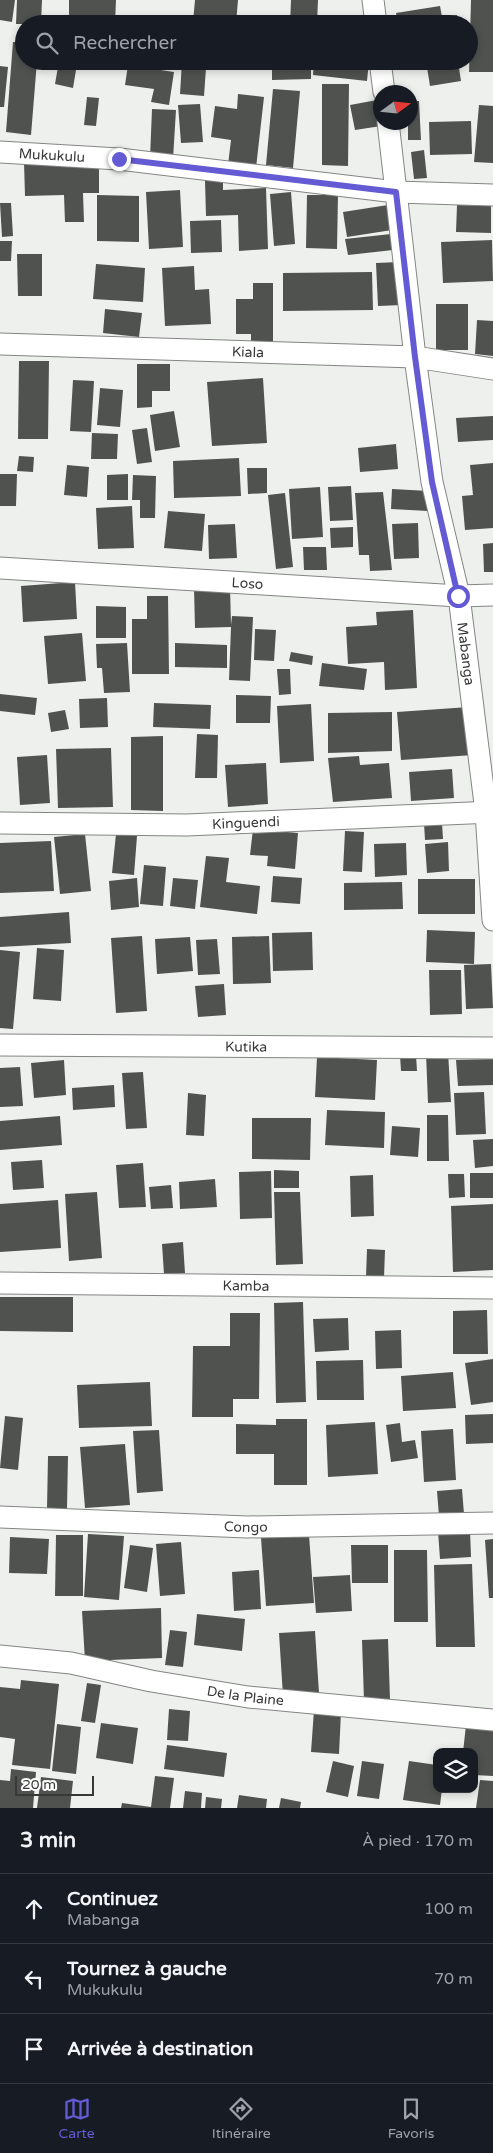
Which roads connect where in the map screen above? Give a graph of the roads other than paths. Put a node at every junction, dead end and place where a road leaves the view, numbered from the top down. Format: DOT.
graph roads {
  1 [pos="373,0"];
  2 [pos="375,15"];
  3 [pos="381,70"];
  4 [pos="383,85"];
  5 [pos="389,130"];
  6 [pos="0,152"];
  7 [pos="396,192"];
  8 [pos="493,195"];
  9 [pos="0,344"];
  10 [pos="415,357"];
  11 [pos="493,369"];
  12 [pos="0,568"];
  13 [pos="493,595"];
  14 [pos="458,596"];
  15 [pos="489,812"];
  16 [pos="0,823"];
  17 [pos="493,920"];
  18 [pos="0,1045"];
  19 [pos="493,1048"];
  20 [pos="0,1283"];
  21 [pos="493,1288"];
  22 [pos="0,1517"];
  23 [pos="493,1523"];
  24 [pos="0,1656"];
  25 [pos="493,1720"];
  1 -- 2 [label="street"];
  3 -- 4 [label="street"];
  5 -- 7 [label="street, Mabanga"];
  6 -- 7 [label="street, Mukukulu"];
  7 -- 8 [label="street, Mukukulu"];
  7 -- 10 [label="street, Mabanga"];
  9 -- 10 [label="street, Kiala"];
  10 -- 11 [label="street, Kiala"];
  10 -- 14 [label="street, Mabanga"];
  12 -- 14 [label="street, Loso"];
  13 -- 14 [label="street, Loso"];
  14 -- 15 [label="street, Mabanga"];
  15 -- 16 [label="street, Kinguendi"];
  15 -- 17 [label="street, Mabanga"];
  18 -- 19 [label="street, Kutika"];
  20 -- 21 [label="street, Kamba"];
  22 -- 23 [label="street, Congo"];
  24 -- 25 [label="street, De la Plaine"];
}
